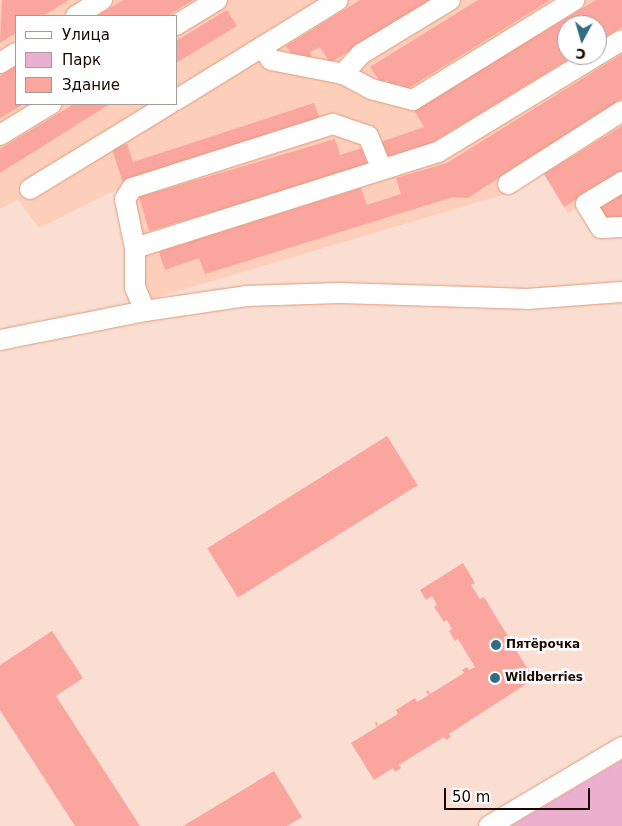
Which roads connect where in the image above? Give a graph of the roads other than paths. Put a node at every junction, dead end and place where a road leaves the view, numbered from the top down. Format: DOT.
graph roads {
  1 [pos="102,0"];
  2 [pos="217,0"];
  3 [pos="338,0"];
  4 [pos="450,0"];
  5 [pos="574,0"];
  6 [pos="78,15"];
  7 [pos="178,24"];
  8 [pos="622,40"];
  9 [pos="262,47"];
  10 [pos="15,54"];
  11 [pos="0,63"];
  12 [pos="343,74"];
  13 [pos="178,99"];
  14 [pos="49,105"];
  15 [pos="167,105"];
  16 [pos="622,111"];
  17 [pos="0,135"];
  18 [pos="382,169"];
  19 [pos="622,182"];
  20 [pos="508,184"];
  21 [pos="30,189"];
  22 [pos="622,227"];
  23 [pos="135,248"];
  24 [pos="622,292"];
  25 [pos="145,311"];
  26 [pos="0,340"];
  27 [pos="622,747"];
  28 [pos="489,826"];
  1 -- 6 [label="street"];
  2 -- 7 [label="street"];
  3 -- 9 [label="street"];
  4 -- 12 [label="street"];
  5 -- 12 [label="street"];
  8 -- 18 [label="street"];
  9 -- 12 [label="street"];
  9 -- 13 [label="street"];
  10 -- 11 [label="street"];
  14 -- 17 [label="street"];
  15 -- 21 [label="street"];
  16 -- 20 [label="street"];
  18 -- 23 [label="street"];
  18 -- 23 [label="street"];
  19 -- 22 [label="street"];
  23 -- 25 [label="street"];
  24 -- 25 [label="street"];
  25 -- 26 [label="street"];
  27 -- 28 [label="street"];
}
